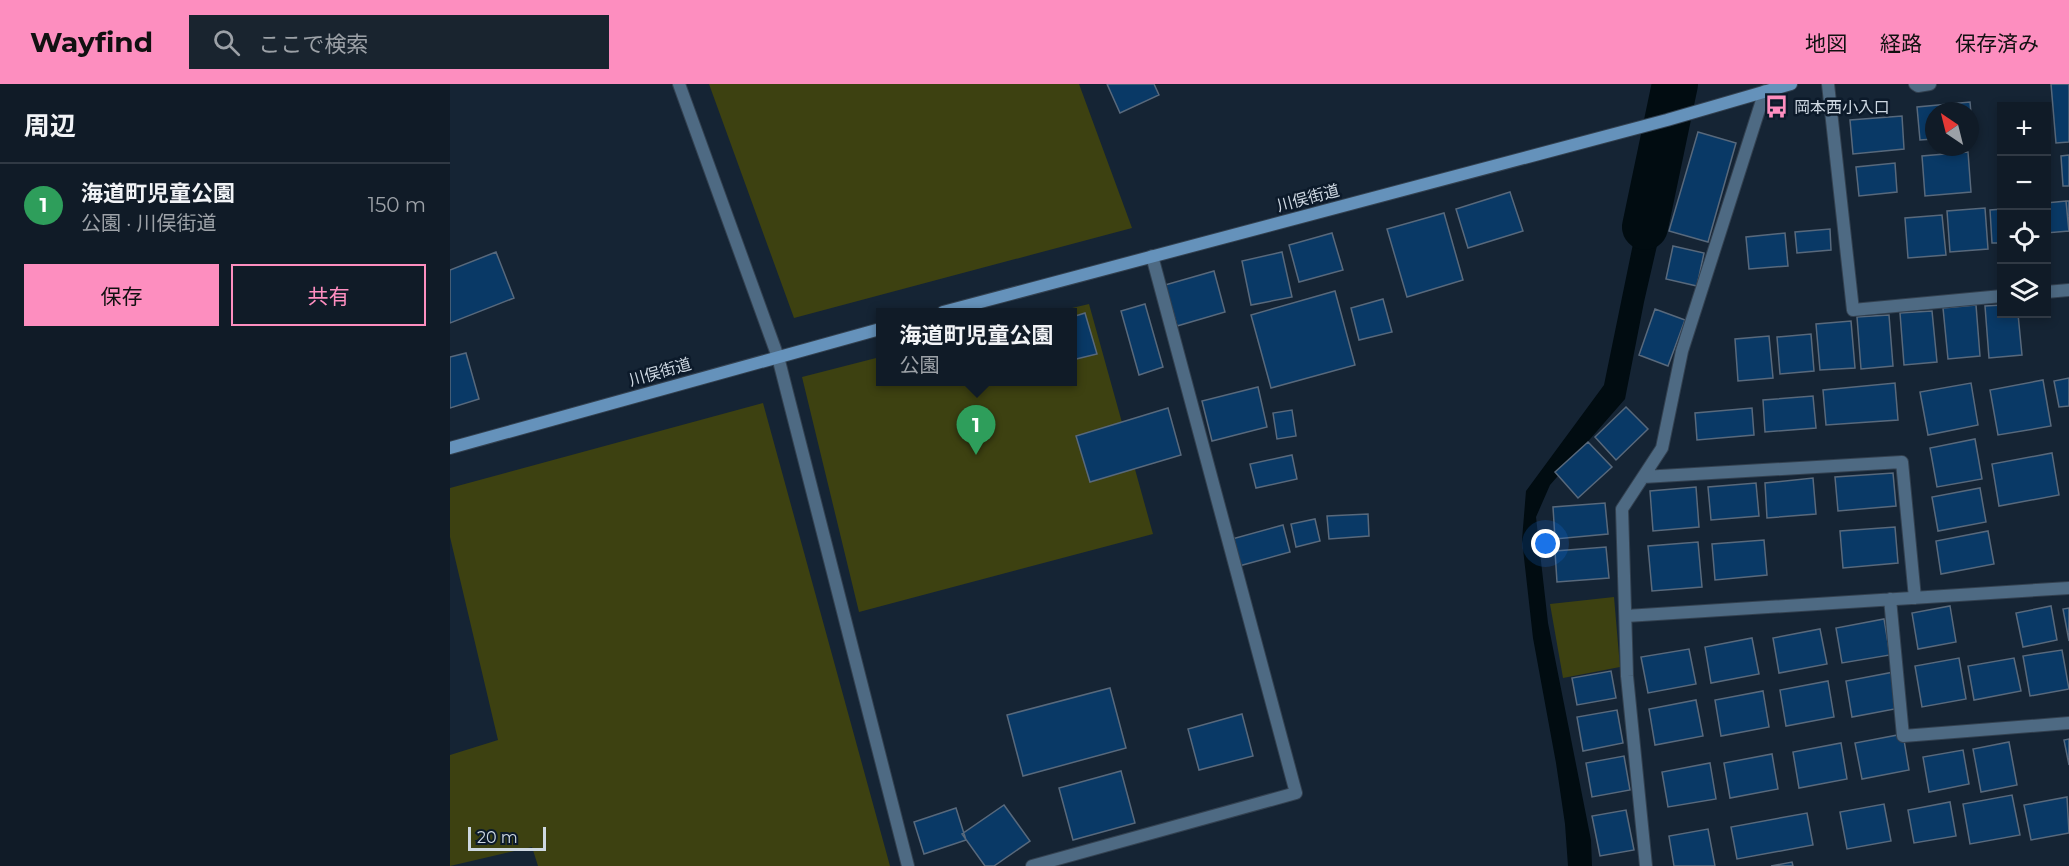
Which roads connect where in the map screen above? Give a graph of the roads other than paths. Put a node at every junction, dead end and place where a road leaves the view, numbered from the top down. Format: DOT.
graph roads {
  1 [pos="679,84"];
  2 [pos="1790,84"];
  3 [pos="1828,84"];
  4 [pos="1915,84"];
  5 [pos="1930,84"];
  6 [pos="1765,91"];
  7 [pos="1152,256"];
  8 [pos="2069,290"];
  9 [pos="2051,292"];
  10 [pos="1997,296"];
  11 [pos="958,308"];
  12 [pos="876,330"];
  13 [pos="778,357"];
  14 [pos="450,448"];
  15 [pos="1643,477"];
  16 [pos="2069,588"];
  17 [pos="1915,598"];
  18 [pos="1890,599"];
  19 [pos="1626,616"];
  20 [pos="2069,723"];
  21 [pos="908,866"];
  22 [pos="1032,866"];
  23 [pos="1646,866"];
  1 -- 13 [label="street"];
  2 -- 6 [label="main road, 川俣街道"];
  3 -- 10 [label="street"];
  4 -- 5 [label="street"];
  6 -- 7 [label="main road, 川俣街道"];
  6 -- 15 [label="street"];
  7 -- 11 [label="main road, 川俣街道"];
  7 -- 22 [label="street"];
  8 -- 9 [label="street"];
  12 -- 13 [label="main road, 川俣街道"];
  13 -- 14 [label="main road, 川俣街道"];
  13 -- 21 [label="street"];
  15 -- 17 [label="street"];
  15 -- 19 [label="street"];
  16 -- 17 [label="street"];
  17 -- 18 [label="street"];
  18 -- 19 [label="street"];
  18 -- 20 [label="street"];
  19 -- 23 [label="street"];
}
